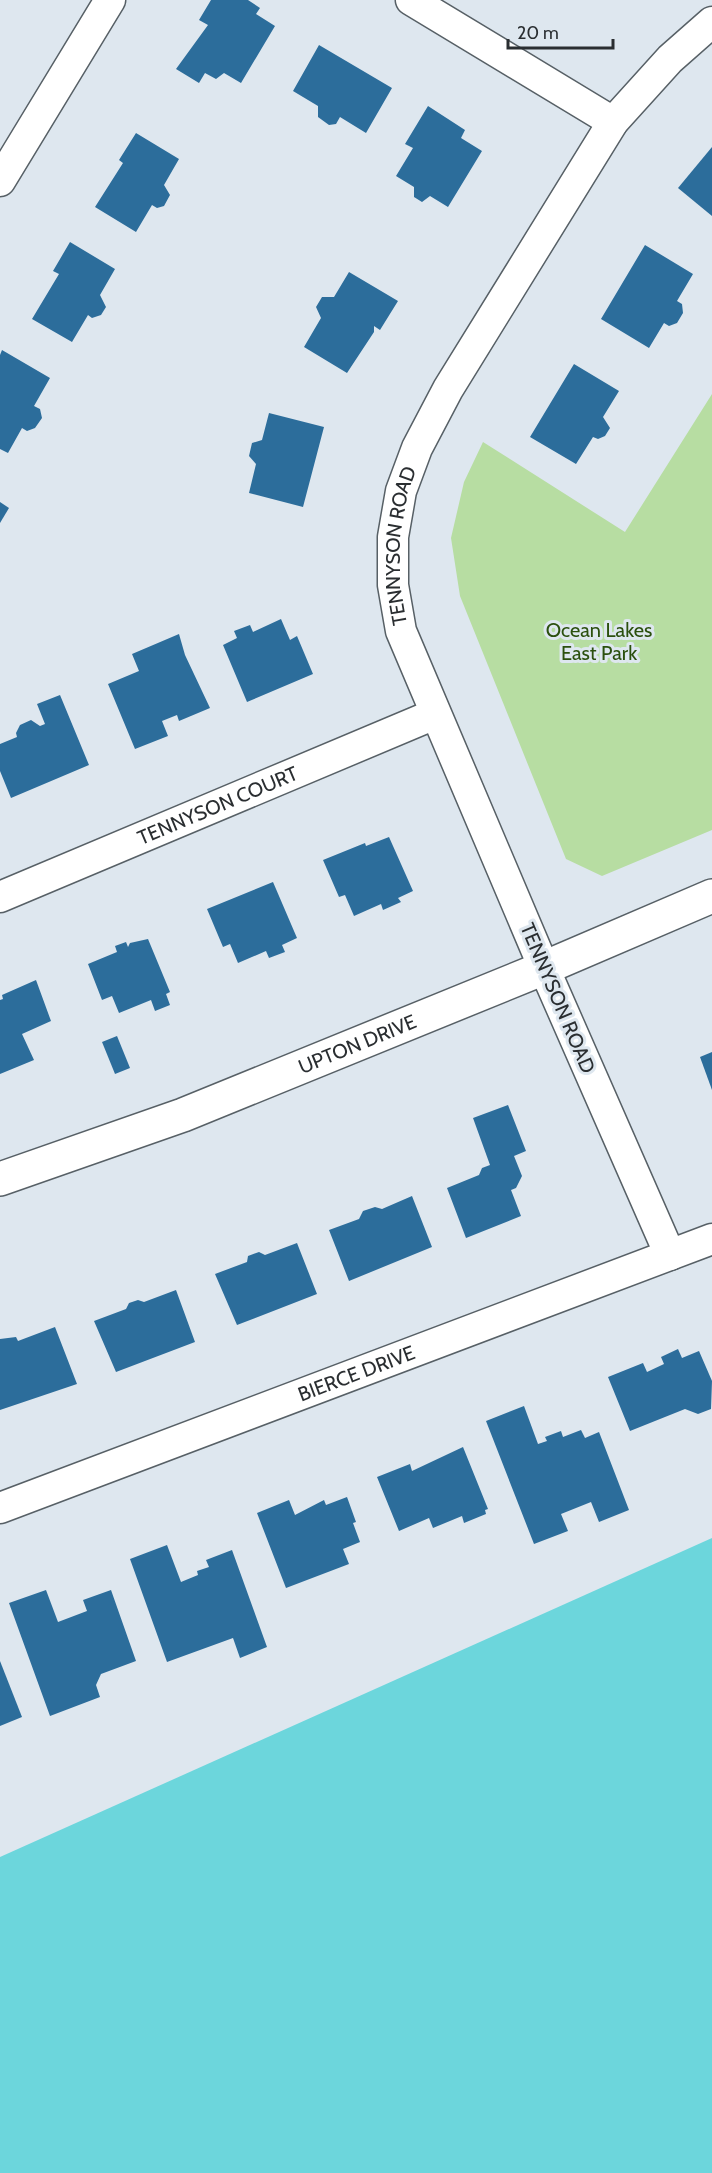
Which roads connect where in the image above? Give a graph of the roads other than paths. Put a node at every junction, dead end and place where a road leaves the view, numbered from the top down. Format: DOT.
graph roads {
  1 [pos="110,0"];
  2 [pos="411,0"];
  3 [pos="712,22"];
  4 [pos="613,122"];
  5 [pos="0,181"];
  6 [pos="435,714"];
  7 [pos="712,896"];
  8 [pos="0,897"];
  9 [pos="544,968"];
  10 [pos="0,1179"];
  11 [pos="712,1239"];
  12 [pos="670,1255"];
  13 [pos="0,1508"];
  1 -- 5 [label="street"];
  2 -- 4 [label="street"];
  3 -- 4 [label="street, TENNYSON ROAD"];
  4 -- 6 [label="street, TENNYSON ROAD"];
  6 -- 8 [label="street, TENNYSON COURT"];
  6 -- 9 [label="street, TENNYSON ROAD"];
  7 -- 9 [label="main road, UPTON DRIVE"];
  9 -- 10 [label="main road, UPTON DRIVE"];
  9 -- 12 [label="street, TENNYSON ROAD"];
  11 -- 12 [label="street, BIERCE DRIVE"];
  12 -- 13 [label="street, BIERCE DRIVE"];
}
